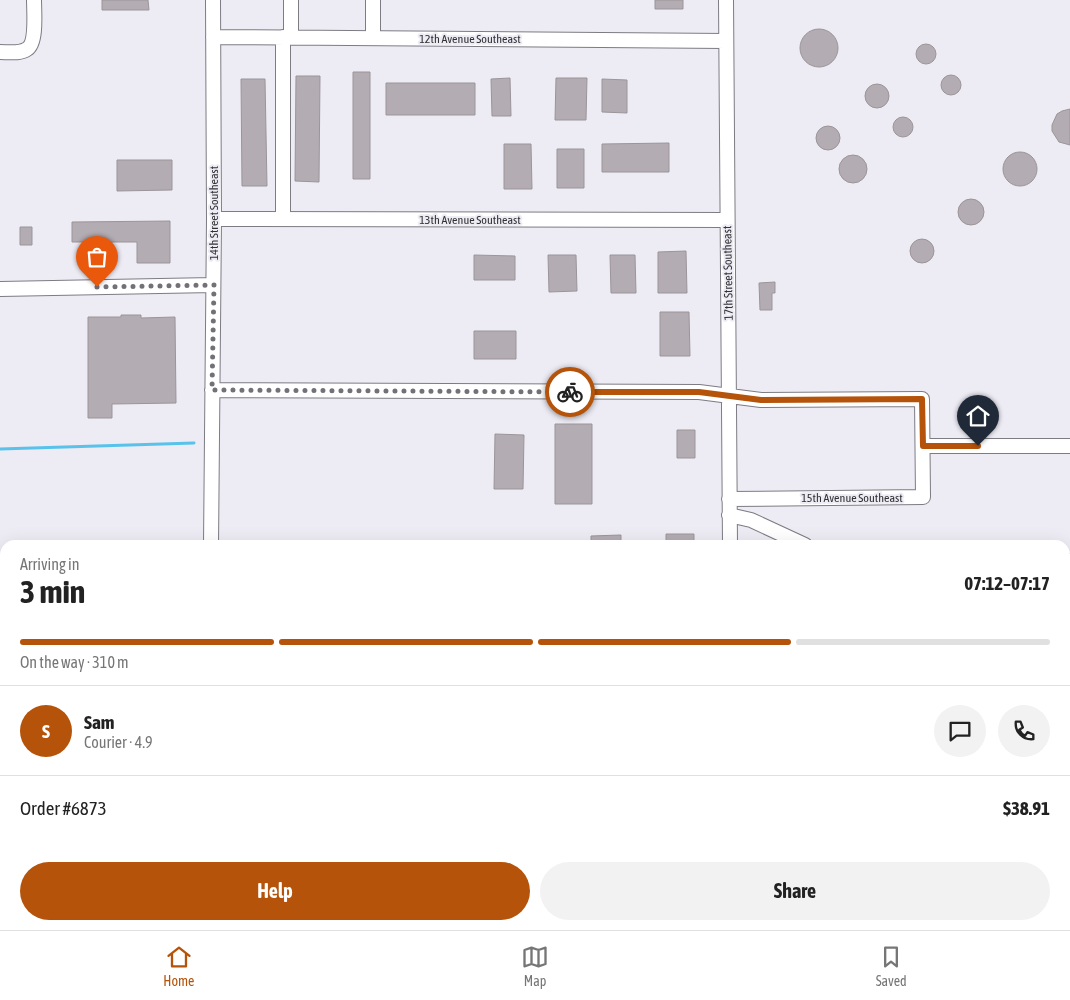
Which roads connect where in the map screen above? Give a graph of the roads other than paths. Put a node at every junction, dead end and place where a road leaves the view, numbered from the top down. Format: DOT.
graph roads {
  1 [pos="34,0"];
  2 [pos="213,0"];
  3 [pos="291,0"];
  4 [pos="373,0"];
  5 [pos="726,0"];
  6 [pos="213,36"];
  7 [pos="287,37"];
  8 [pos="373,38"];
  9 [pos="726,41"];
  10 [pos="0,52"];
  11 [pos="214,219"];
  12 [pos="283,219"];
  13 [pos="727,220"];
  14 [pos="214,285"];
  15 [pos="0,289"];
  16 [pos="212,390"];
  17 [pos="729,395"];
  18 [pos="923,446"];
  19 [pos="1070,446"];
  20 [pos="729,499"];
  21 [pos="729,515"];
  22 [pos="211,540"];
  23 [pos="730,540"];
  24 [pos="794,540"];
  1 -- 10 [label="street"];
  2 -- 6 [label="street, 14th Street Southeast"];
  3 -- 7 [label="street"];
  4 -- 8 [label="street"];
  5 -- 9 [label="street, 17th Street Southeast"];
  6 -- 7 [label="street, 12th Avenue Southeast"];
  6 -- 11 [label="street, 14th Street Southeast"];
  7 -- 8 [label="street, 12th Avenue Southeast"];
  7 -- 12 [label="street"];
  8 -- 9 [label="street, 12th Avenue Southeast"];
  9 -- 13 [label="street, 17th Street Southeast"];
  11 -- 12 [label="street, 13th Avenue Southeast"];
  11 -- 14 [label="street, 14th Street Southeast"];
  12 -- 13 [label="street, 13th Avenue Southeast"];
  13 -- 17 [label="street, 17th Street Southeast"];
  14 -- 15 [label="street"];
  14 -- 16 [label="street, 14th Street Southeast"];
  16 -- 17 [label="street"];
  16 -- 22 [label="street, 14th Street Southeast"];
  17 -- 18 [label="street"];
  17 -- 20 [label="street, 17th Street Southeast"];
  18 -- 19 [label="street"];
  18 -- 20 [label="street, 15th Avenue Southeast"];
  20 -- 21 [label="street, 17th Street Southeast"];
  21 -- 23 [label="street, 17th Street Southeast"];
  21 -- 24 [label="street"];
}
